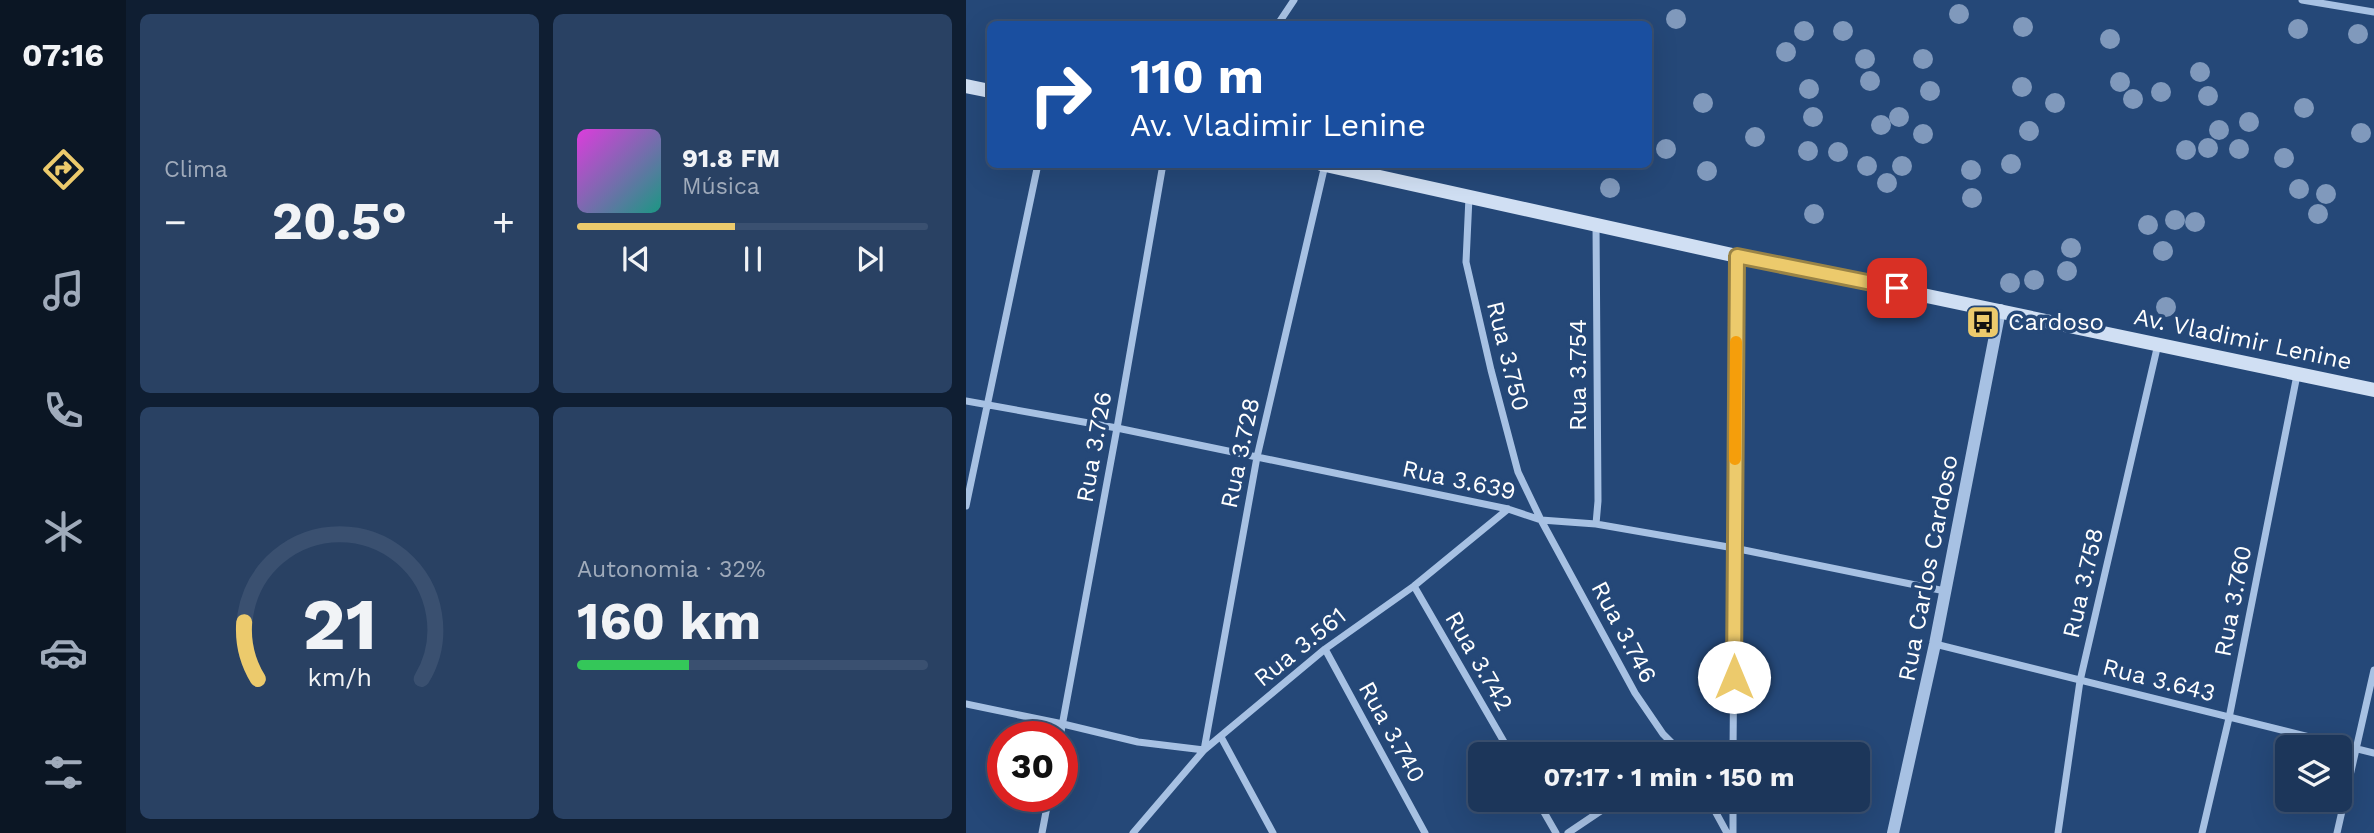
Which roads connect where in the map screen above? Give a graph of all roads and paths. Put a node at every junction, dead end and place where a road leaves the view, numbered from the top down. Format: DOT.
graph roads {
  1 [pos="1294,0"];
  2 [pos="2302,0"];
  3 [pos="2374,12"];
  4 [pos="1280,21"];
  5 [pos="966,86"];
  6 [pos="987,90"];
  7 [pos="1037,168"];
  8 [pos="1162,168"];
  9 [pos="1322,168"];
  10 [pos="1337,168"];
  11 [pos="1469,196"];
  12 [pos="1596,224"];
  13 [pos="1737,256"];
  14 [pos="2000,310"];
  15 [pos="2158,343"];
  16 [pos="2297,375"];
  17 [pos="2374,390"];
  18 [pos="966,401"];
  19 [pos="986,405"];
  20 [pos="1117,428"];
  21 [pos="1257,457"];
  22 [pos="966,506"];
  23 [pos="1508,509"];
  24 [pos="1541,520"];
  25 [pos="1596,524"];
  26 [pos="1734,548"];
  27 [pos="1414,586"];
  28 [pos="1945,591"];
  29 [pos="1935,643"];
  30 [pos="1325,649"];
  31 [pos="2374,670"];
  32 [pos="2080,681"];
  33 [pos="966,704"];
  34 [pos="2229,718"];
  35 [pos="1048,721"];
  36 [pos="1064,721"];
  37 [pos="1078,728"];
  38 [pos="1222,737"];
  39 [pos="1504,742"];
  40 [pos="1672,742"];
  41 [pos="1733,742"];
  42 [pos="2357,749"];
  43 [pos="1204,750"];
  44 [pos="2374,753"];
  45 [pos="1046,812"];
  46 [pos="1544,812"];
  47 [pos="1599,812"];
  48 [pos="1716,812"];
  49 [pos="1733,812"];
  50 [pos="1042,833"];
  51 [pos="1133,833"];
  52 [pos="1273,833"];
  53 [pos="1425,833"];
  54 [pos="1556,833"];
  55 [pos="1568,833"];
  56 [pos="1727,833"];
  57 [pos="1733,833"];
  58 [pos="1893,833"];
  59 [pos="2058,833"];
  60 [pos="2202,833"];
  61 [pos="2337,833"];
  1 -- 4 [label="street"];
  2 -- 3 [label="street"];
  5 -- 6 [label="main road"];
  7 -- 19 [label="street"];
  8 -- 20 [label="street, Rua 3.726"];
  9 -- 21 [label="street, Rua 3.728"];
  10 -- 11 [label="main road, Av. Vladimir Lenine"];
  11 -- 12 [label="main road, Av. Vladimir Lenine"];
  11 -- 24 [label="street, Rua 3.750"];
  12 -- 13 [label="main road, Av. Vladimir Lenine"];
  12 -- 25 [label="street, Rua 3.754"];
  13 -- 14 [label="main road, Av. Vladimir Lenine"];
  13 -- 26 [label="street"];
  14 -- 15 [label="main road, Av. Vladimir Lenine"];
  14 -- 28 [label="street, Rua Carlos Cardoso"];
  15 -- 16 [label="main road, Av. Vladimir Lenine"];
  15 -- 32 [label="street, Rua 3.758"];
  16 -- 17 [label="main road, Av. Vladimir Lenine"];
  16 -- 34 [label="street, Rua 3.760"];
  18 -- 19 [label="street, Rua 3.639"];
  19 -- 20 [label="street, Rua 3.639"];
  19 -- 22 [label="street"];
  20 -- 21 [label="street, Rua 3.639"];
  20 -- 36 [label="street, Rua 3.726"];
  21 -- 23 [label="street, Rua 3.639"];
  21 -- 43 [label="street, Rua 3.728"];
  23 -- 24 [label="street, Rua 3.639"];
  23 -- 27 [label="street, Rua 3.561"];
  24 -- 25 [label="street, Rua 3.639"];
  24 -- 40 [label="street, Rua 3.746"];
  25 -- 26 [label="street, Rua 3.639"];
  26 -- 28 [label="street, Rua 3.639"];
  26 -- 41 [label="street"];
  27 -- 30 [label="street, Rua 3.561"];
  27 -- 39 [label="street, Rua 3.742"];
  28 -- 29 [label="street, Rua Carlos Cardoso"];
  29 -- 32 [label="street, Rua 3.643"];
  29 -- 58 [label="street, Rua Carlos Cardoso"];
  30 -- 38 [label="street, Rua 3.561"];
  30 -- 53 [label="street, Rua 3.740"];
  31 -- 42 [label="street"];
  32 -- 34 [label="street, Rua 3.643"];
  32 -- 59 [label="street, Rua 3.758"];
  33 -- 35 [label="street"];
  34 -- 42 [label="street, Rua 3.643"];
  34 -- 60 [label="street, Rua 3.760"];
  37 -- 43 [label="street"];
  38 -- 43 [label="street, Rua 3.561"];
  38 -- 52 [label="street"];
  42 -- 44 [label="street, Rua 3.643"];
  42 -- 61 [label="street"];
  43 -- 51 [label="street, Rua 3.561"];
  45 -- 50 [label="street"];
  46 -- 54 [label="street"];
  47 -- 55 [label="street"];
  48 -- 56 [label="street"];
  49 -- 57 [label="street"];
}
